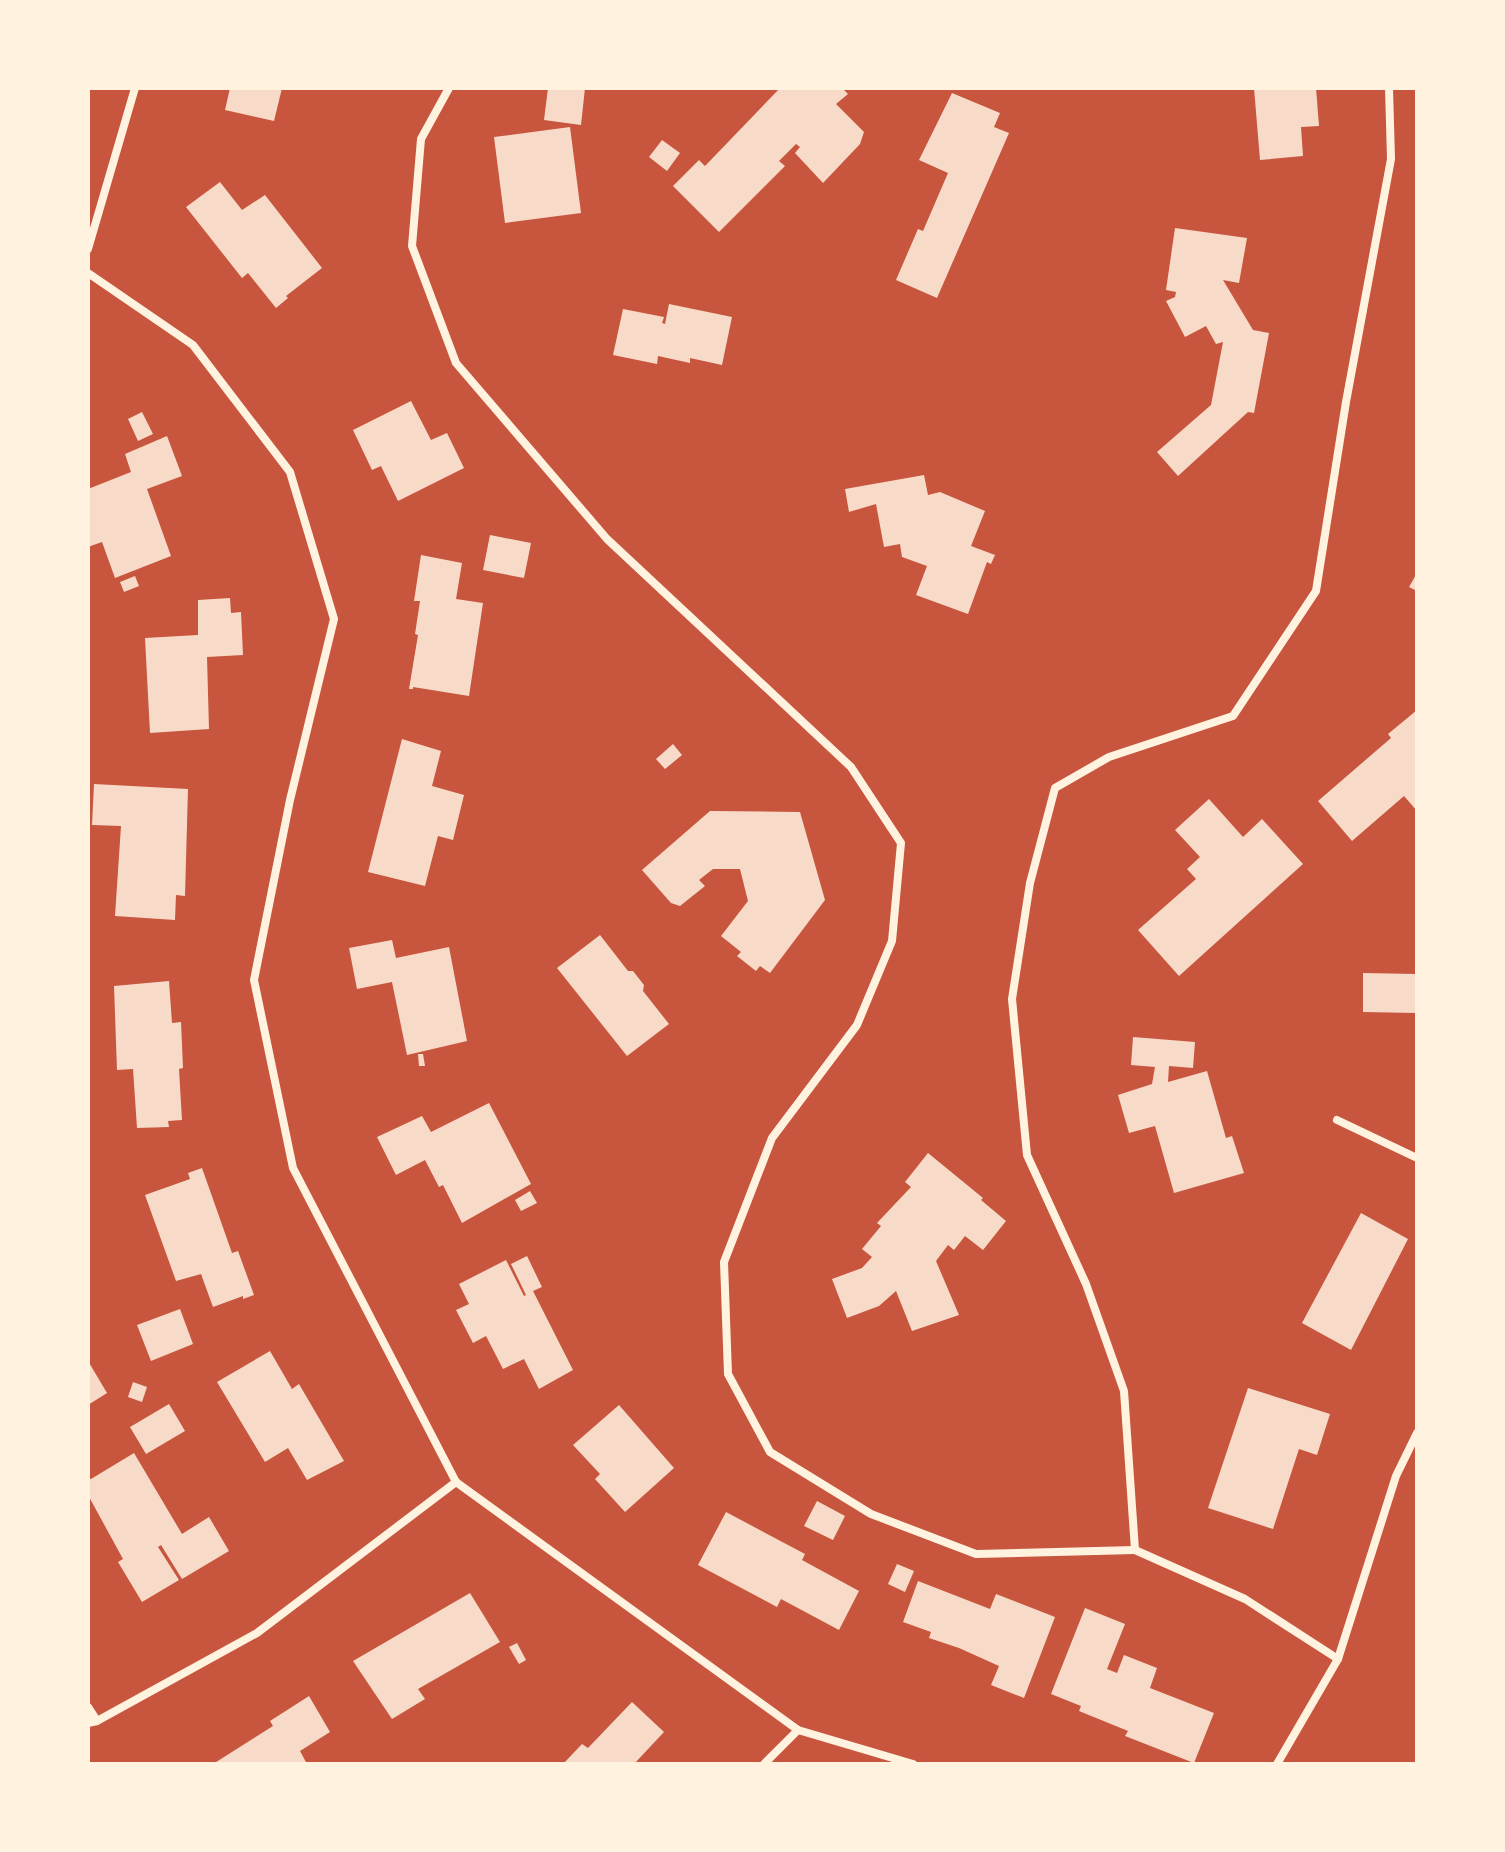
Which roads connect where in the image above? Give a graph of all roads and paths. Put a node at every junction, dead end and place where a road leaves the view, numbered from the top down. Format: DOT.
graph roads {
  1 [pos="135,88"];
  2 [pos="449,88"];
  3 [pos="1389,88"];
  4 [pos="88,249"];
  5 [pos="88,273"];
  6 [pos="1337,1120"];
  7 [pos="1417,1158"];
  8 [pos="1417,1433"];
  9 [pos="456,1482"];
  10 [pos="1135,1550"];
  11 [pos="1338,1659"];
  12 [pos="88,1707"];
  13 [pos="92,1722"];
  14 [pos="798,1730"];
  15 [pos="764,1764"];
  16 [pos="913,1764"];
  17 [pos="1277,1764"];
  1 -- 4 [label="street"];
  2 -- 10 [label="street"];
  3 -- 10 [label="street"];
  5 -- 9 [label="street"];
  6 -- 7 [label="street"];
  8 -- 11 [label="street"];
  9 -- 13 [label="street"];
  9 -- 14 [label="street"];
  10 -- 11 [label="street"];
  11 -- 17 [label="street"];
  12 -- 13 [label="street"];
  14 -- 15 [label="street"];
  14 -- 16 [label="street"];
}
